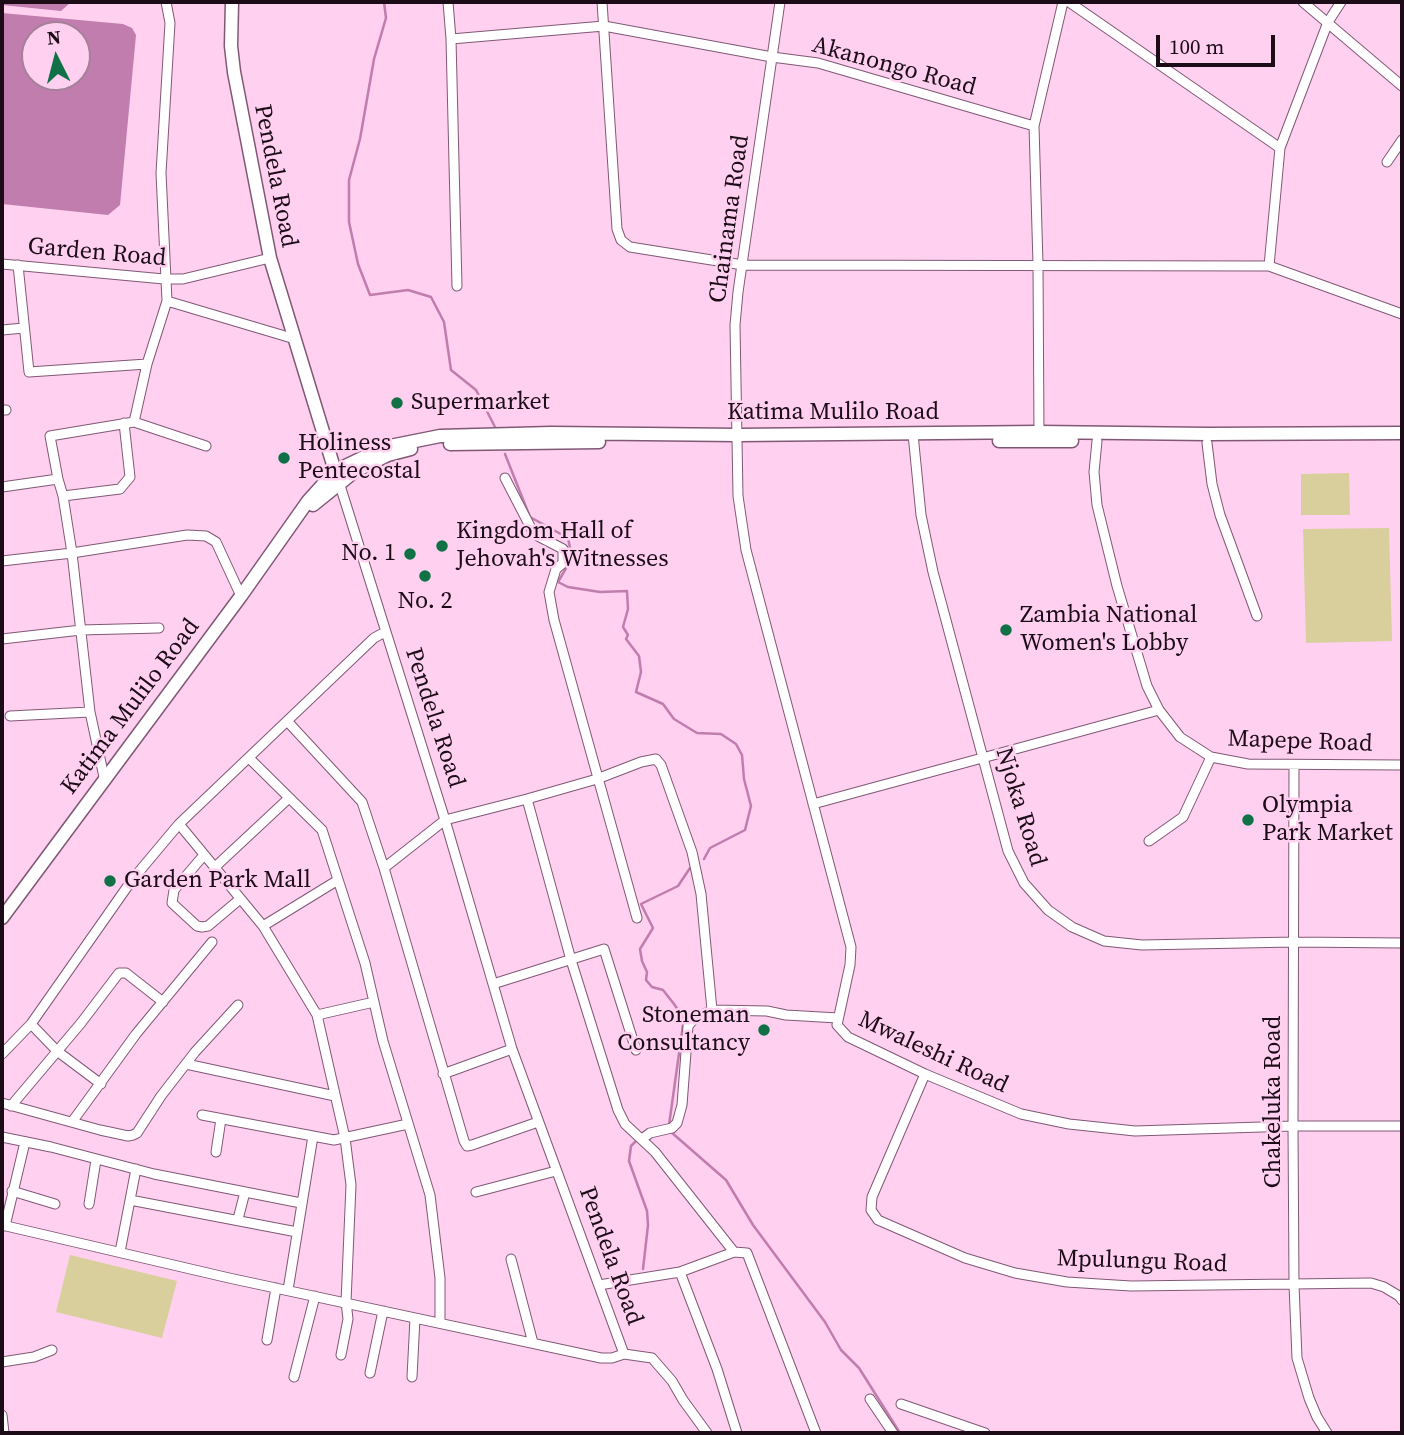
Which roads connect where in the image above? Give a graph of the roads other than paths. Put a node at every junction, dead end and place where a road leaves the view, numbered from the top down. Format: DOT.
graph roads {
  1 [pos="166,2"];
  2 [pos="232,2"];
  3 [pos="448,2"];
  4 [pos="602,2"];
  5 [pos="780,2"];
  6 [pos="1063,2"];
  7 [pos="1069,2"];
  8 [pos="1303,2"];
  9 [pos="1341,2"];
  10 [pos="1328,22"];
  11 [pos="604,26"];
  12 [pos="451,39"];
  13 [pos="772,57"];
  14 [pos="1402,86"];
  15 [pos="1034,126"];
  16 [pos="1402,140"];
  17 [pos="1280,148"];
  18 [pos="1387,162"];
  19 [pos="270,258"];
  20 [pos="2,264"];
  21 [pos="1038,264"];
  22 [pos="18,265"];
  23 [pos="743,265"];
  24 [pos="1269,266"];
  25 [pos="164,279"];
  26 [pos="457,286"];
  27 [pos="167,301"];
  28 [pos="1402,314"];
  29 [pos="24,328"];
  30 [pos="2,330"];
  31 [pos="295,339"];
  32 [pos="148,365"];
  33 [pos="129,423"];
  34 [pos="1402,433"];
  35 [pos="1039,436"];
  36 [pos="913,438"];
  37 [pos="738,439"];
  38 [pos="1097,441"];
  39 [pos="1402,442"];
  40 [pos="1207,443"];
  41 [pos="206,446"];
  42 [pos="337,477"];
  43 [pos="505,478"];
  44 [pos="58,479"];
  45 [pos="2,487"];
  46 [pos="63,496"];
  47 [pos="72,553"];
  48 [pos="2,561"];
  49 [pos="241,596"];
  50 [pos="1257,616"];
  51 [pos="159,628"];
  52 [pos="81,631"];
  53 [pos="385,632"];
  54 [pos="2,639"];
  55 [pos="1159,710"];
  56 [pos="90,712"];
  57 [pos="10,716"];
  58 [pos="288,722"];
  59 [pos="1211,757"];
  60 [pos="250,758"];
  61 [pos="984,759"];
  62 [pos="1294,765"];
  63 [pos="1402,765"];
  64 [pos="104,777"];
  65 [pos="597,779"];
  66 [pos="289,798"];
  67 [pos="527,799"];
  68 [pos="813,804"];
  69 [pos="445,820"];
  70 [pos="179,824"];
  71 [pos="1149,841"];
  72 [pos="204,855"];
  73 [pos="214,868"];
  74 [pos="384,868"];
  75 [pos="338,880"];
  76 [pos="240,899"];
  77 [pos="2,918"];
  78 [pos="637,918"];
  79 [pos="262,926"];
  80 [pos="212,942"];
  81 [pos="1294,942"];
  82 [pos="1402,943"];
  83 [pos="571,960"];
  84 [pos="493,985"];
  85 [pos="163,1002"];
  86 [pos="374,1002"];
  87 [pos="237,1005"];
  88 [pos="712,1010"];
  89 [pos="317,1014"];
  90 [pos="838,1018"];
  91 [pos="30,1024"];
  92 [pos="512,1049"];
  93 [pos="636,1050"];
  94 [pos="57,1051"];
  95 [pos="2,1054"];
  96 [pos="186,1064"];
  97 [pos="443,1074"];
  98 [pos="925,1074"];
  99 [pos="101,1084"];
  100 [pos="335,1096"];
  101 [pos="6,1105"];
  102 [pos="202,1115"];
  103 [pos="221,1119"];
  104 [pos="72,1122"];
  105 [pos="538,1122"];
  106 [pos="408,1124"];
  107 [pos="1293,1126"];
  108 [pos="1402,1126"];
  109 [pos="313,1136"];
  110 [pos="2,1138"];
  111 [pos="345,1138"];
  112 [pos="642,1139"];
  113 [pos="25,1142"];
  114 [pos="216,1152"];
  115 [pos="96,1160"];
  116 [pos="136,1169"];
  117 [pos="556,1171"];
  118 [pos="12,1191"];
  119 [pos="245,1192"];
  120 [pos="476,1192"];
  121 [pos="130,1199"];
  122 [pos="89,1203"];
  123 [pos="301,1203"];
  124 [pos="55,1204"];
  125 [pos="238,1219"];
  126 [pos="3,1225"];
  127 [pos="297,1232"];
  128 [pos="120,1252"];
  129 [pos="734,1252"];
  130 [pos="512,1259"];
  131 [pos="680,1272"];
  132 [pos="599,1285"];
  133 [pos="1294,1285"];
  134 [pos="276,1288"];
  135 [pos="288,1290"];
  136 [pos="315,1296"];
  137 [pos="1402,1300"];
  138 [pos="346,1302"];
  139 [pos="383,1311"];
  140 [pos="415,1318"];
  141 [pos="440,1323"];
  142 [pos="267,1340"];
  143 [pos="533,1343"];
  144 [pos="52,1350"];
  145 [pos="624,1354"];
  146 [pos="341,1355"];
  147 [pos="2,1362"];
  148 [pos="370,1373"];
  149 [pos="294,1377"];
  150 [pos="412,1377"];
  151 [pos="870,1399"];
  152 [pos="901,1405"];
  153 [pos="2,1415"];
  154 [pos="4,1433"];
  155 [pos="707,1433"];
  156 [pos="737,1433"];
  157 [pos="816,1433"];
  158 [pos="893,1433"];
  159 [pos="985,1433"];
  160 [pos="1327,1433"];
  1 -- 25 [label="street"];
  2 -- 19 [label="main road, Pendela Road"];
  3 -- 12 [label="street"];
  4 -- 11 [label="street"];
  5 -- 13 [label="street, Chainama Road"];
  6 -- 15 [label="street"];
  7 -- 17 [label="street"];
  8 -- 10 [label="street"];
  9 -- 10 [label="street"];
  10 -- 14 [label="street"];
  10 -- 17 [label="street"];
  11 -- 12 [label="street, Akanongo Road"];
  11 -- 13 [label="street, Akanongo Road"];
  11 -- 23 [label="street"];
  12 -- 26 [label="street"];
  13 -- 15 [label="street, Akanongo Road"];
  13 -- 23 [label="street, Chainama Road"];
  15 -- 21 [label="street"];
  16 -- 18 [label="street"];
  17 -- 24 [label="street"];
  19 -- 25 [label="street, Garden Road"];
  19 -- 31 [label="main road, Pendela Road"];
  20 -- 22 [label="street, Garden Road"];
  21 -- 23 [label="street"];
  21 -- 24 [label="street"];
  21 -- 35 [label="street"];
  22 -- 25 [label="street, Garden Road"];
  22 -- 29 [label="street"];
  23 -- 37 [label="street, Chainama Road"];
  24 -- 28 [label="street"];
  25 -- 27 [label="street"];
  27 -- 31 [label="street"];
  27 -- 32 [label="street"];
  29 -- 30 [label="street"];
  29 -- 32 [label="street"];
  31 -- 42 [label="main road, Pendela Road"];
  32 -- 33 [label="street"];
  33 -- 41 [label="street"];
  33 -- 44 [label="street"];
  33 -- 46 [label="street"];
  34 -- 35 [label="main road, Katima Mulilo Road"];
  35 -- 36 [label="main road, Katima Mulilo Road"];
  35 -- 38 [label="main road, Katima Mulilo Road"];
  36 -- 37 [label="main road, Katima Mulilo Road"];
  36 -- 61 [label="street, Njoka Road"];
  37 -- 42 [label="main road, Katima Mulilo Road"];
  37 -- 68 [label="street, Mwaleshi Road"];
  38 -- 40 [label="main road, Katima Mulilo Road"];
  38 -- 55 [label="street, Mapepe Road"];
  39 -- 40 [label="main road, Katima Mulilo Road"];
  40 -- 50 [label="street"];
  42 -- 49 [label="main road, Katima Mulilo Road"];
  42 -- 53 [label="street, Pendela Road"];
  43 -- 65 [label="street"];
  44 -- 45 [label="street"];
  44 -- 46 [label="street"];
  46 -- 47 [label="street"];
  47 -- 48 [label="street"];
  47 -- 49 [label="street"];
  47 -- 52 [label="street"];
  49 -- 64 [label="main road, Katima Mulilo Road"];
  51 -- 52 [label="street"];
  52 -- 54 [label="street"];
  52 -- 56 [label="street"];
  53 -- 58 [label="street"];
  53 -- 69 [label="street, Pendela Road"];
  55 -- 59 [label="street, Mapepe Road"];
  55 -- 61 [label="street"];
  56 -- 57 [label="street"];
  56 -- 64 [label="street"];
  58 -- 60 [label="street"];
  58 -- 74 [label="street"];
  59 -- 62 [label="street, Mapepe Road"];
  59 -- 71 [label="street"];
  60 -- 66 [label="street"];
  60 -- 70 [label="street"];
  61 -- 68 [label="street"];
  61 -- 81 [label="street, Njoka Road"];
  62 -- 63 [label="street, Mapepe Road"];
  62 -- 81 [label="street, Chakeluka Road"];
  64 -- 77 [label="main road, Katima Mulilo Road"];
  65 -- 67 [label="street"];
  65 -- 78 [label="street"];
  65 -- 88 [label="street"];
  66 -- 73 [label="street"];
  66 -- 75 [label="street"];
  67 -- 69 [label="street"];
  67 -- 83 [label="street"];
  68 -- 90 [label="street, Mwaleshi Road"];
  69 -- 74 [label="street"];
  69 -- 84 [label="street, Pendela Road"];
  70 -- 72 [label="street"];
  70 -- 91 [label="street"];
  72 -- 73 [label="street"];
  72 -- 76 [label="street"];
  73 -- 76 [label="street"];
  74 -- 97 [label="street"];
  75 -- 79 [label="street"];
  75 -- 86 [label="street"];
  76 -- 79 [label="street"];
  79 -- 89 [label="street"];
  80 -- 85 [label="street"];
  81 -- 82 [label="street, Njoka Road"];
  81 -- 107 [label="street, Chakeluka Road"];
  83 -- 84 [label="street"];
  83 -- 93 [label="street"];
  83 -- 112 [label="street"];
  84 -- 92 [label="street, Pendela Road"];
  85 -- 94 [label="street"];
  85 -- 99 [label="street"];
  86 -- 89 [label="street"];
  86 -- 106 [label="street"];
  87 -- 96 [label="street"];
  88 -- 90 [label="street"];
  88 -- 112 [label="street"];
  89 -- 100 [label="street"];
  90 -- 98 [label="street, Mwaleshi Road"];
  91 -- 94 [label="street"];
  91 -- 95 [label="street"];
  92 -- 97 [label="street"];
  92 -- 105 [label="street, Pendela Road"];
  94 -- 99 [label="street"];
  94 -- 101 [label="street"];
  96 -- 100 [label="street"];
  96 -- 104 [label="street"];
  97 -- 105 [label="street"];
  98 -- 107 [label="street, Mwaleshi Road"];
  98 -- 133 [label="street, Mpulungu Road"];
  99 -- 104 [label="street"];
  100 -- 111 [label="street"];
  101 -- 104 [label="street"];
  102 -- 103 [label="street"];
  103 -- 109 [label="street"];
  103 -- 114 [label="street"];
  105 -- 117 [label="street, Pendela Road"];
  106 -- 111 [label="street"];
  106 -- 141 [label="street"];
  107 -- 108 [label="street, Mwaleshi Road"];
  107 -- 133 [label="street, Chakeluka Road"];
  109 -- 111 [label="street"];
  109 -- 123 [label="street"];
  110 -- 113 [label="street"];
  111 -- 138 [label="street"];
  112 -- 129 [label="street"];
  113 -- 115 [label="street"];
  113 -- 118 [label="street"];
  115 -- 116 [label="street"];
  115 -- 122 [label="street"];
  116 -- 119 [label="street"];
  116 -- 121 [label="street"];
  117 -- 120 [label="street"];
  117 -- 132 [label="street, Pendela Road"];
  118 -- 124 [label="street"];
  118 -- 126 [label="street"];
  119 -- 123 [label="street"];
  119 -- 125 [label="street"];
  121 -- 125 [label="street"];
  121 -- 128 [label="street"];
  123 -- 127 [label="street"];
  125 -- 127 [label="street"];
  126 -- 128 [label="street"];
  127 -- 135 [label="street"];
  128 -- 134 [label="street"];
  129 -- 131 [label="street"];
  129 -- 157 [label="street"];
  130 -- 143 [label="street"];
  131 -- 132 [label="street"];
  131 -- 156 [label="street"];
  132 -- 145 [label="street, Pendela Road"];
  133 -- 137 [label="street, Mpulungu Road"];
  133 -- 160 [label="street, Chakeluka Road"];
  134 -- 135 [label="street"];
  134 -- 142 [label="street"];
  135 -- 136 [label="street"];
  136 -- 138 [label="street"];
  136 -- 149 [label="street"];
  138 -- 139 [label="street"];
  138 -- 146 [label="street"];
  139 -- 140 [label="street"];
  139 -- 148 [label="street"];
  140 -- 141 [label="street"];
  140 -- 150 [label="street"];
  141 -- 143 [label="street"];
  143 -- 145 [label="street"];
  144 -- 147 [label="street"];
  145 -- 155 [label="street"];
  151 -- 158 [label="street"];
  152 -- 159 [label="street"];
  153 -- 154 [label="street"];
}
